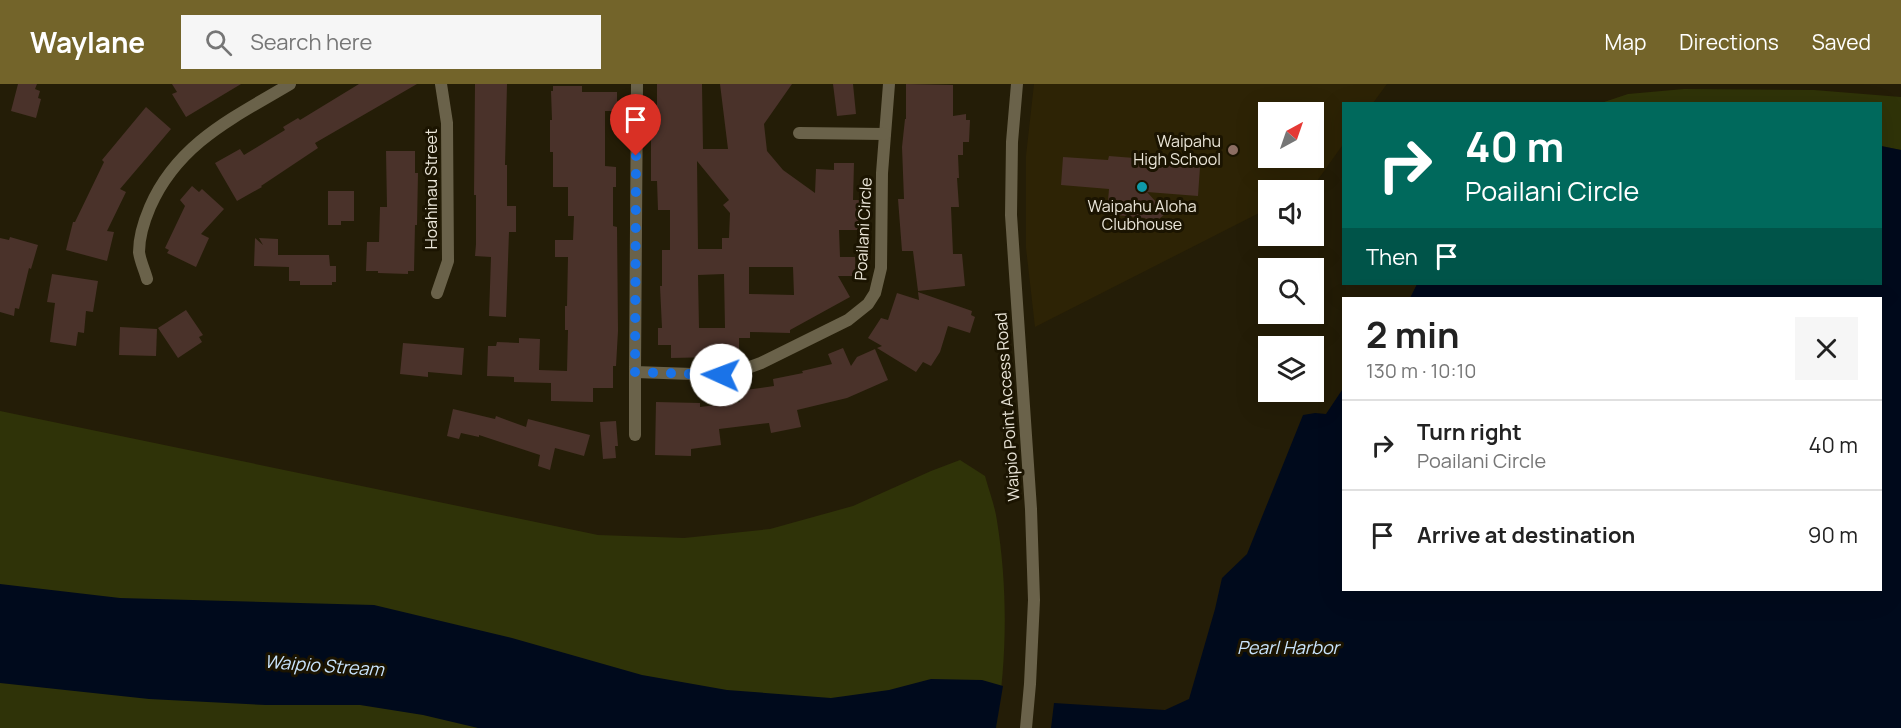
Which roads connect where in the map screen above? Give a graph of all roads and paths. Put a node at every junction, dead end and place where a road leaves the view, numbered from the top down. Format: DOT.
graph roads {
  1 [pos="290,84"];
  2 [pos="441,84"];
  3 [pos="637,84"];
  4 [pos="889,84"];
  5 [pos="1017,84"];
  6 [pos="799,133"];
  7 [pos="885,135"];
  8 [pos="147,279"];
  9 [pos="437,293"];
  10 [pos="635,372"];
  11 [pos="635,435"];
  12 [pos="1026,728"];
  1 -- 8 [label="street"];
  2 -- 9 [label="street, Hoahinau Street"];
  3 -- 10 [label="street"];
  4 -- 7 [label="street, Poailani Circle"];
  5 -- 12 [label="street, Waipio Point Access Road"];
  6 -- 7 [label="street"];
  7 -- 10 [label="street, Poailani Circle"];
  10 -- 11 [label="street"];
}
